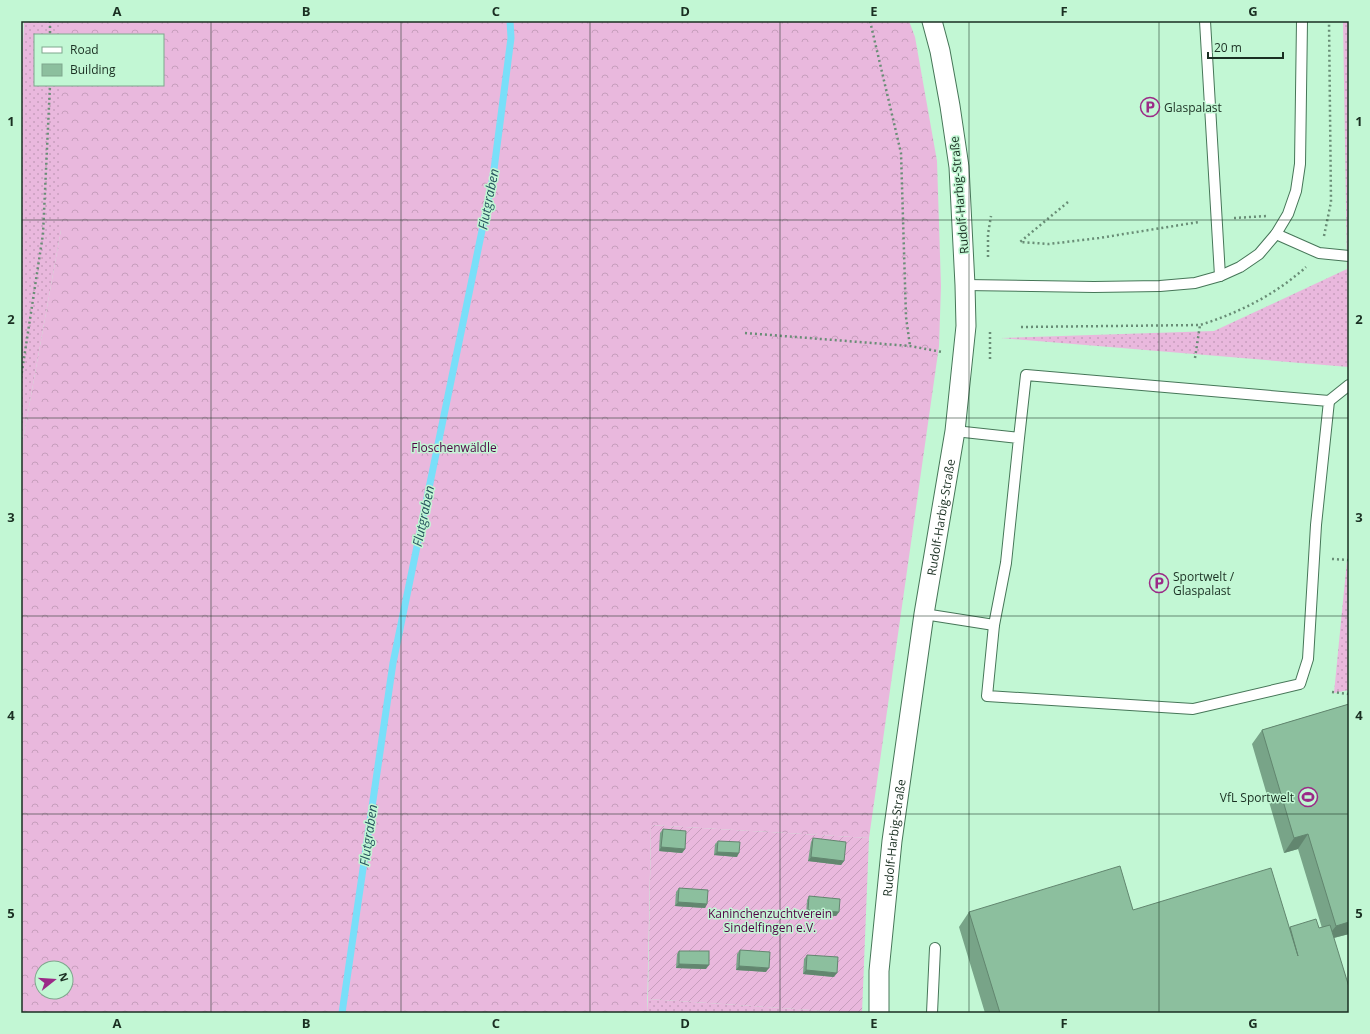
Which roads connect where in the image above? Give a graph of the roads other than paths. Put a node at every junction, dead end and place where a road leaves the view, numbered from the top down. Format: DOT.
graph roads {
  1 [pos="932,21"];
  2 [pos="1205,21"];
  3 [pos="1302,21"];
  4 [pos="1276,234"];
  5 [pos="1349,256"];
  6 [pos="1220,276"];
  7 [pos="965,285"];
  8 [pos="1349,385"];
  9 [pos="1329,401"];
  10 [pos="955,431"];
  11 [pos="1019,438"];
  12 [pos="924,614"];
  13 [pos="994,625"];
  14 [pos="935,948"];
  15 [pos="879,1013"];
  16 [pos="932,1013"];
  1 -- 7 [label="street, Rudolf-Harbig-Straße"];
  2 -- 6 [label="lane"];
  3 -- 4 [label="lane"];
  4 -- 5 [label="lane"];
  4 -- 6 [label="lane"];
  6 -- 7 [label="lane"];
  7 -- 10 [label="street, Rudolf-Harbig-Straße"];
  8 -- 9 [label="lane"];
  9 -- 11 [label="lane"];
  9 -- 13 [label="lane"];
  10 -- 11 [label="lane"];
  10 -- 12 [label="street, Rudolf-Harbig-Straße"];
  11 -- 13 [label="lane"];
  12 -- 13 [label="lane"];
  12 -- 15 [label="street, Rudolf-Harbig-Straße"];
  14 -- 16 [label="lane"];
}
